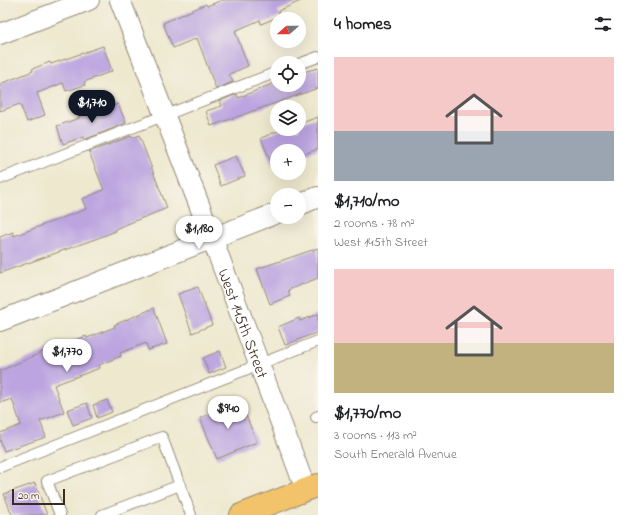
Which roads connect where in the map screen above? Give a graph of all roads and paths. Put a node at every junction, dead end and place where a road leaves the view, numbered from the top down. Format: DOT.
graph roads {
  1 [pos="89,0"];
  2 [pos="120,0"];
  3 [pos="0,34"];
  4 [pos="318,56"];
  5 [pos="306,61"];
  6 [pos="270,75"];
  7 [pos="165,116"];
  8 [pos="0,179"];
  9 [pos="318,198"];
  10 [pos="306,202"];
  11 [pos="270,216"];
  12 [pos="212,238"];
  13 [pos="0,321"];
  14 [pos="318,341"];
  15 [pos="259,364"];
  16 [pos="0,467"];
  17 [pos="180,485"];
  18 [pos="312,487"];
  19 [pos="117,512"];
  20 [pos="60,515"];
  21 [pos="102,515"];
  22 [pos="191,515"];
  23 [pos="241,515"];
  1 -- 3 [label="street"];
  2 -- 7 [label="street, West 145th Street"];
  4 -- 5 [label="lane"];
  6 -- 7 [label="lane"];
  7 -- 8 [label="lane"];
  7 -- 12 [label="street, West 145th Street"];
  9 -- 10 [label="street"];
  11 -- 12 [label="street"];
  12 -- 13 [label="street"];
  12 -- 15 [label="street, West 145th Street"];
  14 -- 15 [label="lane"];
  15 -- 16 [label="lane"];
  15 -- 18 [label="street, West 145th Street"];
  17 -- 19 [label="lane"];
  17 -- 20 [label="lane"];
  17 -- 22 [label="lane"];
  18 -- 23 [label="main road"];
  19 -- 21 [label="lane"];
}
